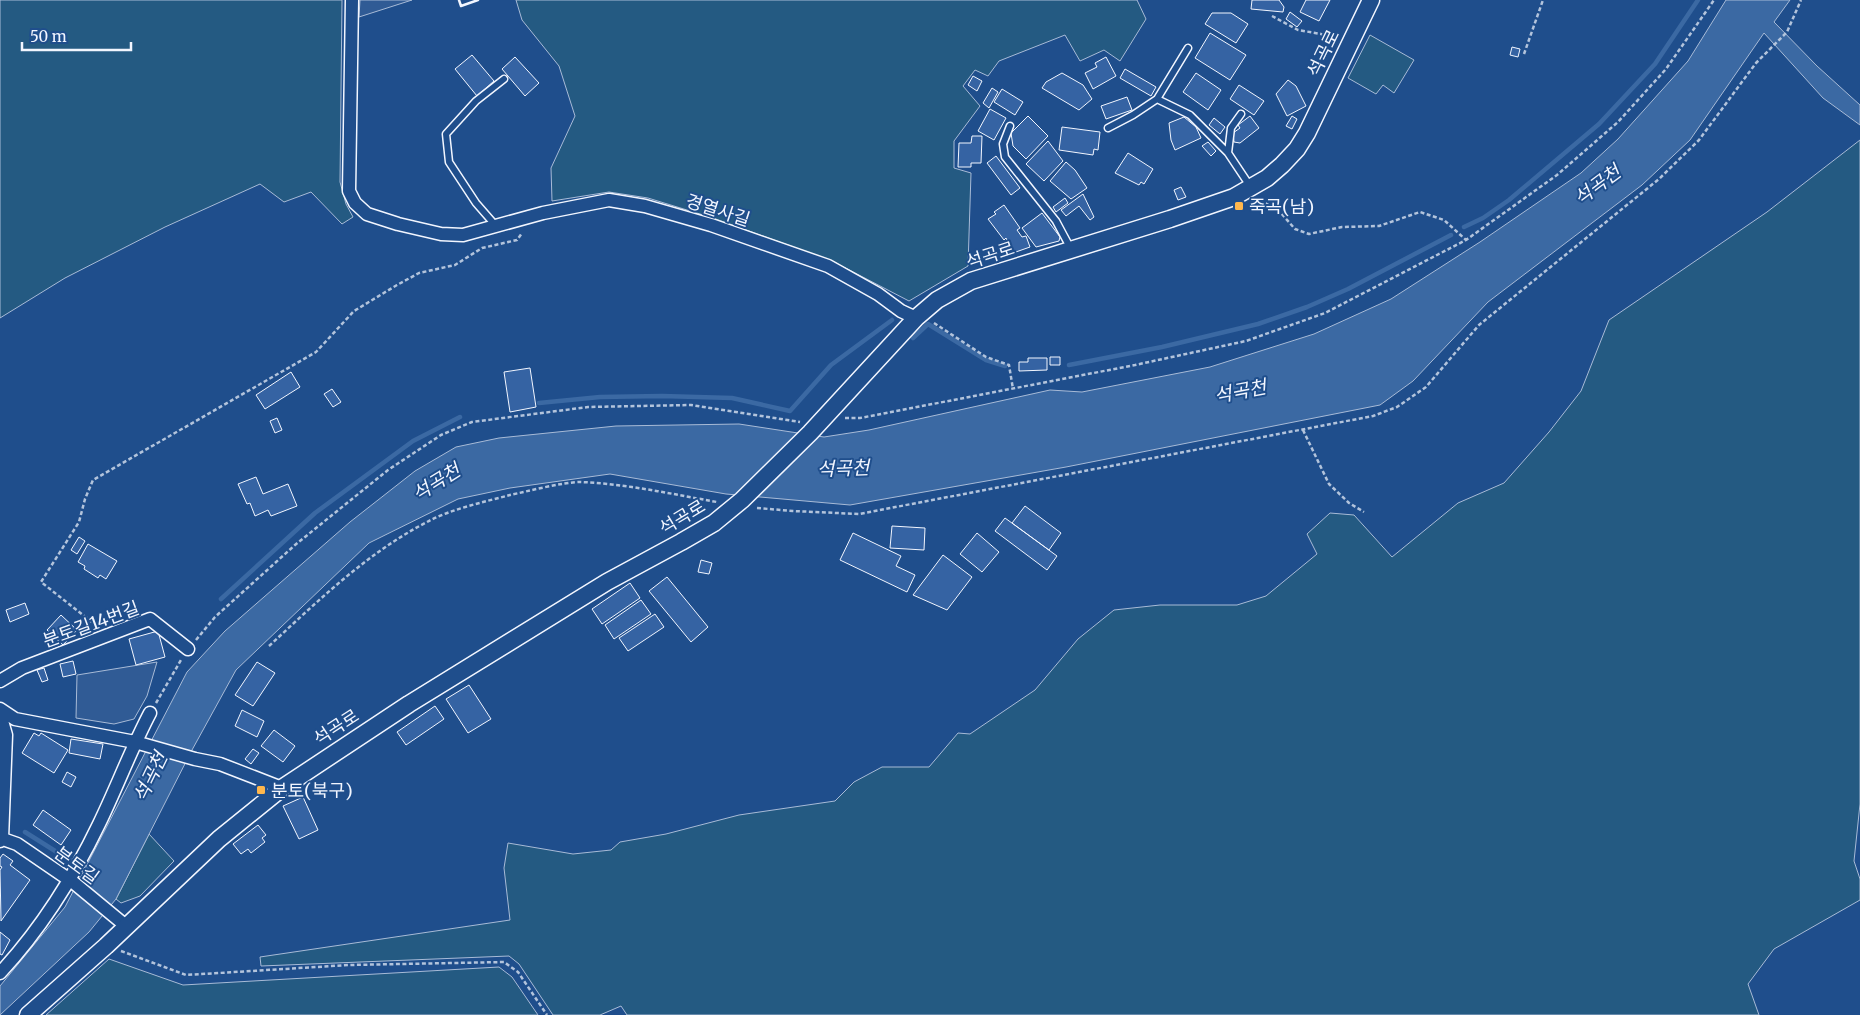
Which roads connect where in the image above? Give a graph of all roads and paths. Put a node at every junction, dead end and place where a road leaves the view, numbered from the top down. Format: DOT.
graph roads {
  1 [pos="352,0"];
  2 [pos="1371,0"];
  3 [pos="1543,0"];
  4 [pos="1714,0"];
  5 [pos="1801,0"];
  6 [pos="1272,16"];
  7 [pos="1188,48"];
  8 [pos="1347,49"];
  9 [pos="1524,54"];
  10 [pos="504,79"];
  11 [pos="1157,99"];
  12 [pos="1241,114"];
  13 [pos="1010,126"];
  14 [pos="1108,128"];
  15 [pos="1228,153"];
  16 [pos="1251,187"];
  17 [pos="521,219"];
  18 [pos="496,226"];
  19 [pos="1466,240"];
  20 [pos="1071,249"];
  21 [pos="916,318"];
  22 [pos="1014,389"];
  23 [pos="823,418"];
  24 [pos="1303,430"];
  25 [pos="739,503"];
  26 [pos="1364,512"];
  27 [pos="103,637"];
  28 [pos="269,646"];
  29 [pos="188,649"];
  30 [pos="0,681"];
  31 [pos="0,709"];
  32 [pos="150,713"];
  33 [pos="0,714"];
  34 [pos="134,742"];
  35 [pos="282,788"];
  36 [pos="1,839"];
  37 [pos="71,881"];
  38 [pos="126,926"];
  39 [pos="106,946"];
  40 [pos="0,972"];
  41 [pos="28,1015"];
  42 [pos="546,1015"];
  1 -- 18 [label="street, 경열사길"];
  2 -- 8 [label="street, 석곡로"];
  3 -- 9 [label="path"];
  4 -- 19 [label="path"];
  5 -- 24 [label="path"];
  6 -- 8 [label="path"];
  7 -- 11 [label="lane"];
  8 -- 16 [label="street, 석곡로"];
  10 -- 18 [label="lane"];
  11 -- 14 [label="lane"];
  11 -- 15 [label="lane"];
  12 -- 15 [label="lane"];
  13 -- 20 [label="lane"];
  15 -- 16 [label="lane"];
  16 -- 19 [label="path"];
  16 -- 20 [label="street, 석곡로"];
  17 -- 18 [label="street, 경열사길"];
  17 -- 21 [label="street, 경열사길"];
  17 -- 27 [label="path"];
  19 -- 22 [label="path"];
  20 -- 21 [label="street, 석곡로"];
  21 -- 22 [label="path"];
  21 -- 23 [label="street, 석곡로"];
  22 -- 23 [label="path"];
  23 -- 25 [label="street, 석곡로"];
  23 -- 29 [label="path"];
  24 -- 25 [label="path"];
  24 -- 26 [label="path"];
  25 -- 28 [label="path"];
  25 -- 35 [label="street, 석곡로"];
  27 -- 29 [label="street, 분토길14번길"];
  27 -- 30 [label="street, 분토길14번길"];
  29 -- 32 [label="path"];
  31 -- 34 [label="street"];
  32 -- 34 [label="street"];
  33 -- 36 [label="street, 분토길"];
  34 -- 35 [label="street"];
  34 -- 37 [label="street"];
  35 -- 38 [label="street, 석곡로"];
  36 -- 37 [label="street, 분토길"];
  37 -- 38 [label="street, 분토길"];
  37 -- 40 [label="street"];
  38 -- 39 [label="street, 석곡로"];
  39 -- 41 [label="street, 석곡로"];
  39 -- 42 [label="path"];
}
